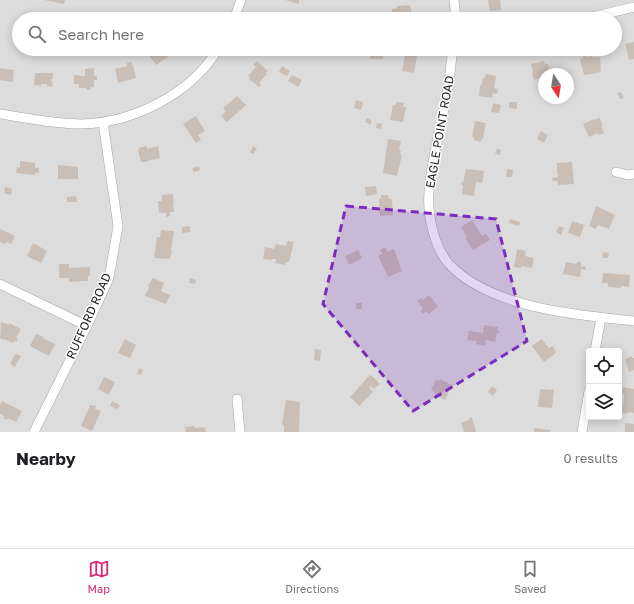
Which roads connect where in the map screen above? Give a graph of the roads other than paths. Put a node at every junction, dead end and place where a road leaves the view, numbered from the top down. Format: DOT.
graph roads {
  1 [pos="241,0"];
  2 [pos="454,0"];
  3 [pos="634,7"];
  4 [pos="237,12"];
  5 [pos="455,12"];
  6 [pos="613,12"];
  7 [pos="213,56"];
  8 [pos="452,56"];
  9 [pos="0,114"];
  10 [pos="104,122"];
  11 [pos="616,172"];
  12 [pos="634,174"];
  13 [pos="0,284"];
  14 [pos="601,318"];
  15 [pos="634,321"];
  16 [pos="87,326"];
  17 [pos="596,348"];
  18 [pos="237,399"];
  19 [pos="586,409"];
  20 [pos="34,432"];
  21 [pos="240,432"];
  22 [pos="582,432"];
  1 -- 4 [label="street"];
  2 -- 5 [label="street"];
  3 -- 6 [label="street"];
  7 -- 10 [label="street"];
  8 -- 14 [label="street, EAGLE POINT ROAD"];
  9 -- 10 [label="street"];
  10 -- 16 [label="street, RUFFORD ROAD"];
  11 -- 12 [label="street"];
  13 -- 16 [label="street"];
  14 -- 15 [label="street, EAGLE POINT ROAD"];
  14 -- 17 [label="street"];
  16 -- 20 [label="street, RUFFORD ROAD"];
  18 -- 21 [label="street"];
  19 -- 22 [label="street"];
}
